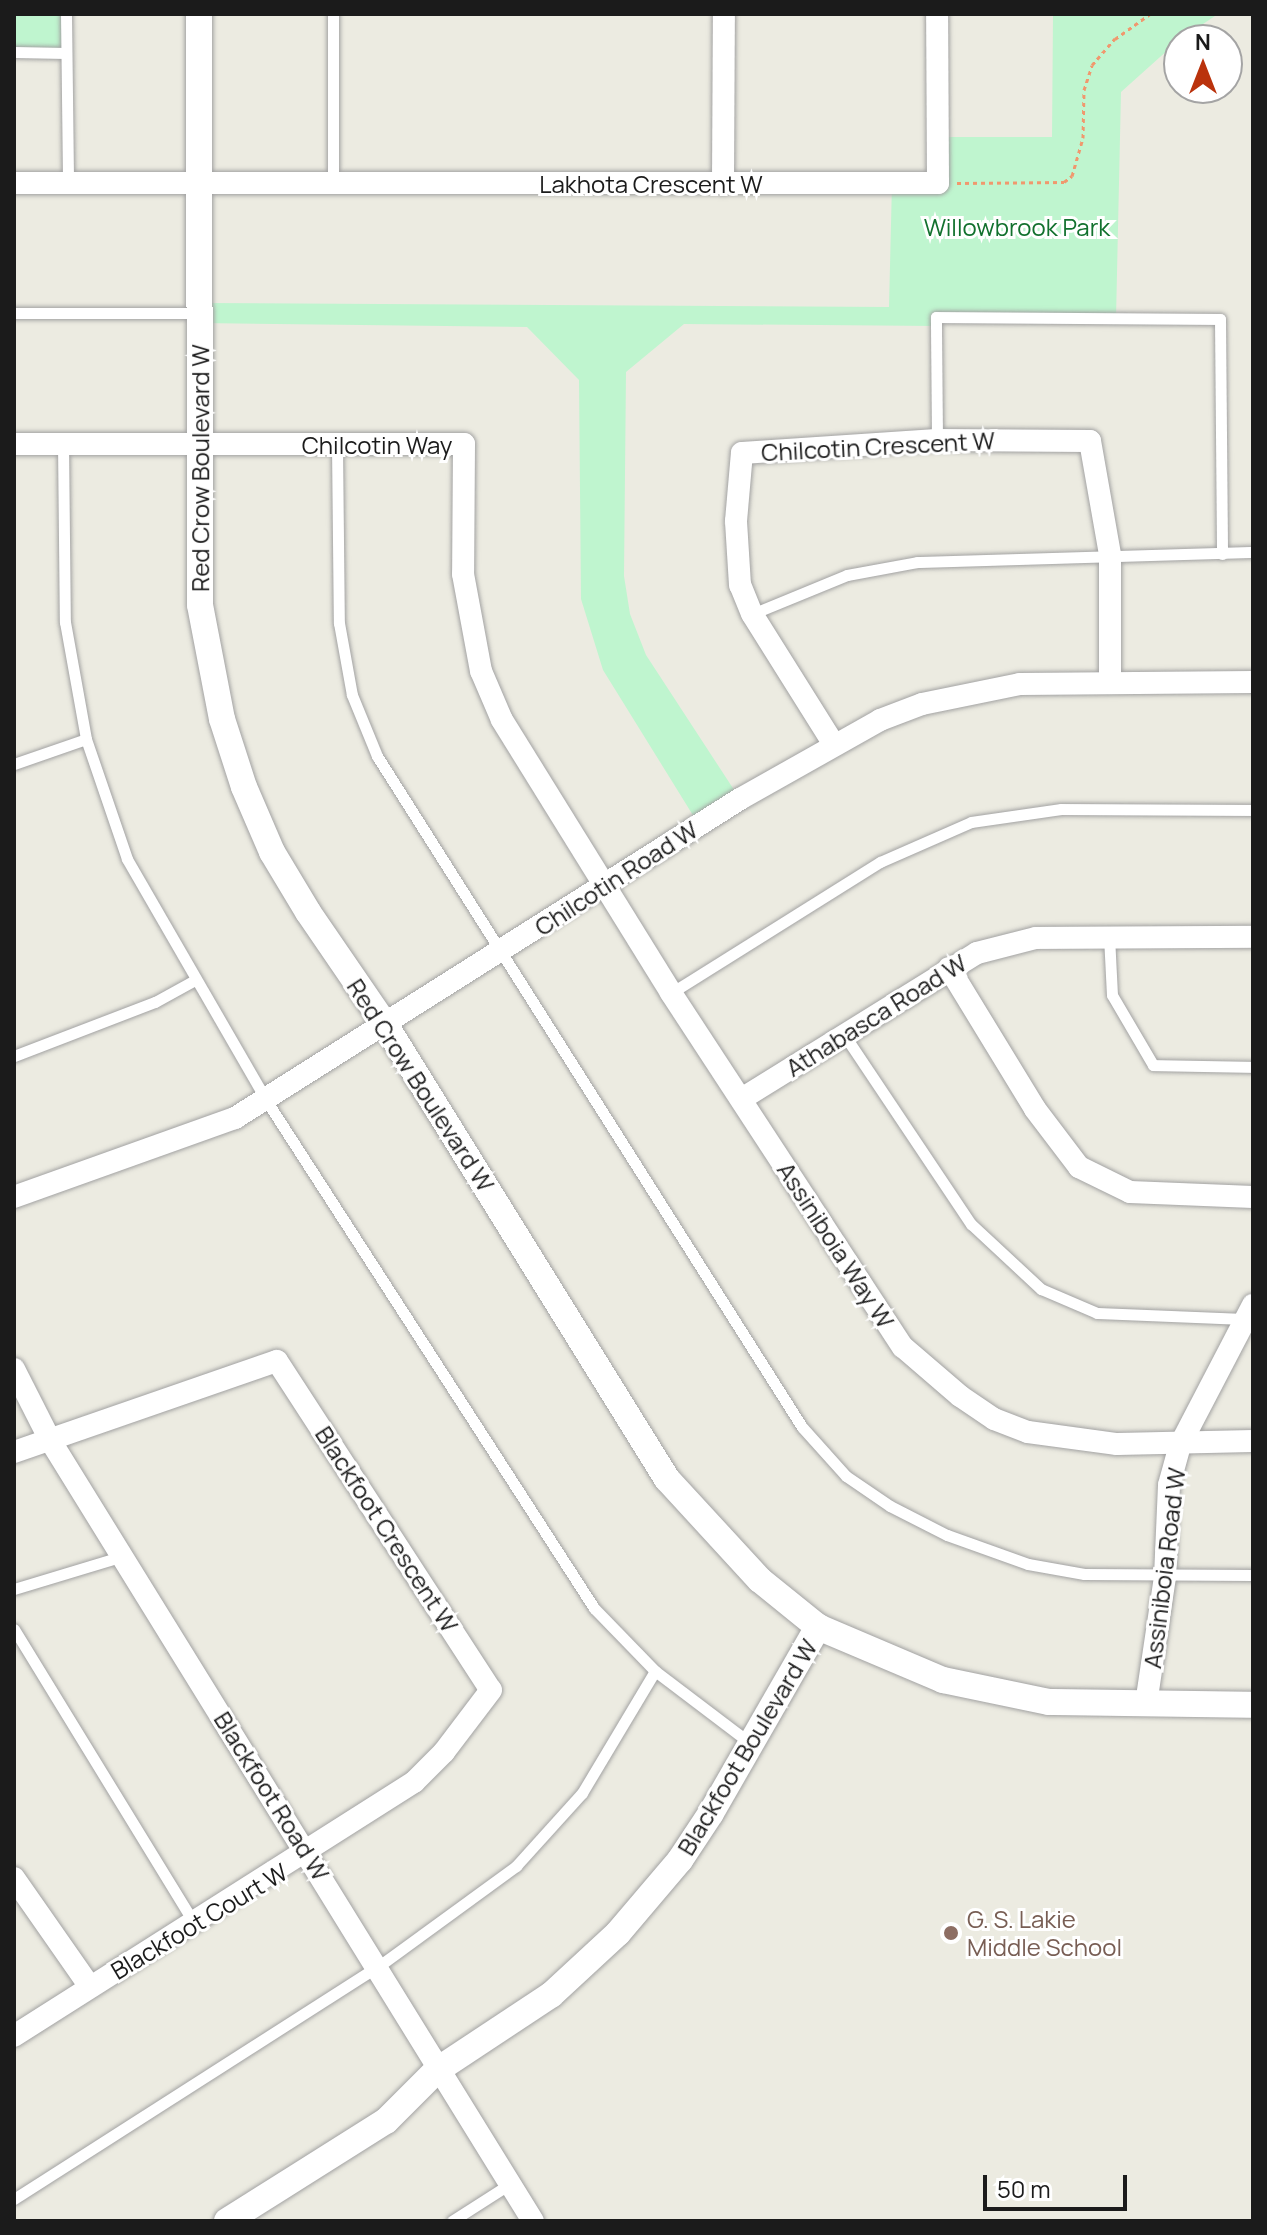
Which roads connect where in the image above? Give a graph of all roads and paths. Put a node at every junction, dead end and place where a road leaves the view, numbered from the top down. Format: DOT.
graph roads {
  1 [pos="66,14"];
  2 [pos="199,14"];
  3 [pos="333,14"];
  4 [pos="724,14"];
  5 [pos="937,14"];
  6 [pos="1150,14"];
  7 [pos="14,52"];
  8 [pos="66,53"];
  9 [pos="14,183"];
  10 [pos="938,183"];
  11 [pos="68,184"];
  12 [pos="723,184"];
  13 [pos="197,185"];
  14 [pos="333,185"];
  15 [pos="14,313"];
  16 [pos="200,313"];
  17 [pos="937,440"];
  18 [pos="63,443"];
  19 [pos="14,444"];
  20 [pos="200,445"];
  21 [pos="337,445"];
  22 [pos="1253,552"];
  23 [pos="1222,554"];
  24 [pos="1110,555"];
  25 [pos="752,614"];
  26 [pos="1110,680"];
  27 [pos="1253,682"];
  28 [pos="86,739"];
  29 [pos="833,743"];
  30 [pos="14,764"];
  31 [pos="1253,810"];
  32 [pos="603,885"];
  33 [pos="1109,936"];
  34 [pos="1253,937"];
  35 [pos="502,952"];
  36 [pos="949,968"];
  37 [pos="193,981"];
  38 [pos="671,993"];
  39 [pos="386,1026"];
  40 [pos="843,1032"];
  41 [pos="14,1056"];
  42 [pos="1253,1067"];
  43 [pos="743,1098"];
  44 [pos="266,1100"];
  45 [pos="14,1197"];
  46 [pos="1253,1197"];
  47 [pos="1249,1312"];
  48 [pos="14,1369"];
  49 [pos="50,1440"];
  50 [pos="1253,1441"];
  51 [pos="1180,1445"];
  52 [pos="14,1452"];
  53 [pos="123,1556"];
  54 [pos="1253,1575"];
  55 [pos="1165,1577"];
  56 [pos="14,1589"];
  57 [pos="818,1627"];
  58 [pos="14,1629"];
  59 [pos="655,1671"];
  60 [pos="1146,1704"];
  61 [pos="1253,1705"];
  62 [pos="751,1745"];
  63 [pos="308,1854"];
  64 [pos="16,1885"];
  65 [pos="195,1924"];
  66 [pos="379,1966"];
  67 [pos="90,1987"];
  68 [pos="14,2036"];
  69 [pos="436,2071"];
  70 [pos="508,2185"];
  71 [pos="14,2199"];
  72 [pos="227,2221"];
  73 [pos="452,2221"];
  74 [pos="533,2221"];
  1 -- 8 [label="lane"];
  2 -- 13 [label="street, Red Crow Boulevard W"];
  3 -- 14 [label="lane"];
  4 -- 12 [label="street"];
  5 -- 10 [label="street"];
  6 -- 10 [label="path"];
  7 -- 8 [label="lane"];
  8 -- 11 [label="lane"];
  9 -- 11 [label="street, Lakhota Crescent W"];
  10 -- 12 [label="street, Lakhota Crescent W"];
  11 -- 13 [label="street, Lakhota Crescent W"];
  12 -- 14 [label="street, Lakhota Crescent W"];
  13 -- 14 [label="street, Lakhota Crescent W"];
  13 -- 16 [label="street, Red Crow Boulevard W"];
  15 -- 16 [label="lane"];
  16 -- 20 [label="street, Red Crow Boulevard W"];
  17 -- 23 [label="lane"];
  17 -- 24 [label="street, Chilcotin Crescent W"];
  17 -- 25 [label="street, Chilcotin Crescent W"];
  18 -- 19 [label="street, Chilcotin Way"];
  18 -- 20 [label="street, Chilcotin Way"];
  18 -- 28 [label="lane"];
  20 -- 21 [label="street, Chilcotin Way"];
  20 -- 39 [label="street, Red Crow Boulevard W"];
  21 -- 32 [label="street, Chilcotin Way"];
  21 -- 35 [label="lane"];
  22 -- 23 [label="lane"];
  23 -- 24 [label="lane"];
  24 -- 25 [label="lane"];
  24 -- 26 [label="street, Chilcotin Crescent W"];
  25 -- 29 [label="street, Chilcotin Crescent W"];
  26 -- 27 [label="street, Chilcotin Road W"];
  26 -- 29 [label="street, Chilcotin Road W"];
  28 -- 30 [label="lane"];
  28 -- 37 [label="lane"];
  29 -- 32 [label="street, Chilcotin Road W"];
  31 -- 38 [label="lane"];
  32 -- 35 [label="street, Chilcotin Road W"];
  32 -- 38 [label="street, Assiniboia Way W"];
  33 -- 34 [label="street, Athabasca Road W"];
  33 -- 36 [label="street, Athabasca Road W"];
  33 -- 42 [label="lane"];
  35 -- 39 [label="street, Chilcotin Road W"];
  35 -- 55 [label="lane"];
  36 -- 40 [label="street, Athabasca Road W"];
  36 -- 46 [label="street"];
  37 -- 41 [label="lane"];
  37 -- 44 [label="lane"];
  38 -- 43 [label="street, Assiniboia Way W"];
  39 -- 44 [label="street, Chilcotin Road W"];
  39 -- 57 [label="street, Red Crow Boulevard W"];
  40 -- 43 [label="street, Athabasca Road W"];
  40 -- 47 [label="lane"];
  43 -- 51 [label="street, Assiniboia Way W"];
  44 -- 45 [label="street, Chilcotin Road W"];
  44 -- 59 [label="lane"];
  47 -- 51 [label="street, Assiniboia Road W"];
  48 -- 49 [label="street, Blackfoot Road W"];
  49 -- 52 [label="street"];
  49 -- 53 [label="street, Blackfoot Road W"];
  49 -- 63 [label="street, Blackfoot Crescent W"];
  50 -- 51 [label="street, Assiniboia Way W"];
  51 -- 55 [label="street, Assiniboia Road W"];
  53 -- 56 [label="lane"];
  53 -- 63 [label="street, Blackfoot Road W"];
  54 -- 55 [label="lane"];
  55 -- 60 [label="street, Assiniboia Road W"];
  57 -- 60 [label="street, Red Crow Boulevard W"];
  57 -- 62 [label="street, Blackfoot Boulevard W"];
  58 -- 65 [label="lane"];
  59 -- 62 [label="lane"];
  59 -- 66 [label="lane"];
  60 -- 61 [label="street, Red Crow Boulevard W"];
  62 -- 69 [label="street, Blackfoot Boulevard W"];
  63 -- 65 [label="street, Blackfoot Court W"];
  63 -- 66 [label="street, Blackfoot Road W"];
  64 -- 67 [label="street, Blackfoot Court W"];
  65 -- 67 [label="street, Blackfoot Court W"];
  66 -- 69 [label="street, Blackfoot Road W"];
  66 -- 71 [label="lane"];
  67 -- 68 [label="street, Blackfoot Court W"];
  69 -- 70 [label="street, Blackfoot Road W"];
  69 -- 72 [label="street, Blackfoot Boulevard W"];
  70 -- 73 [label="lane"];
  70 -- 74 [label="street, Blackfoot Road W"];
}
